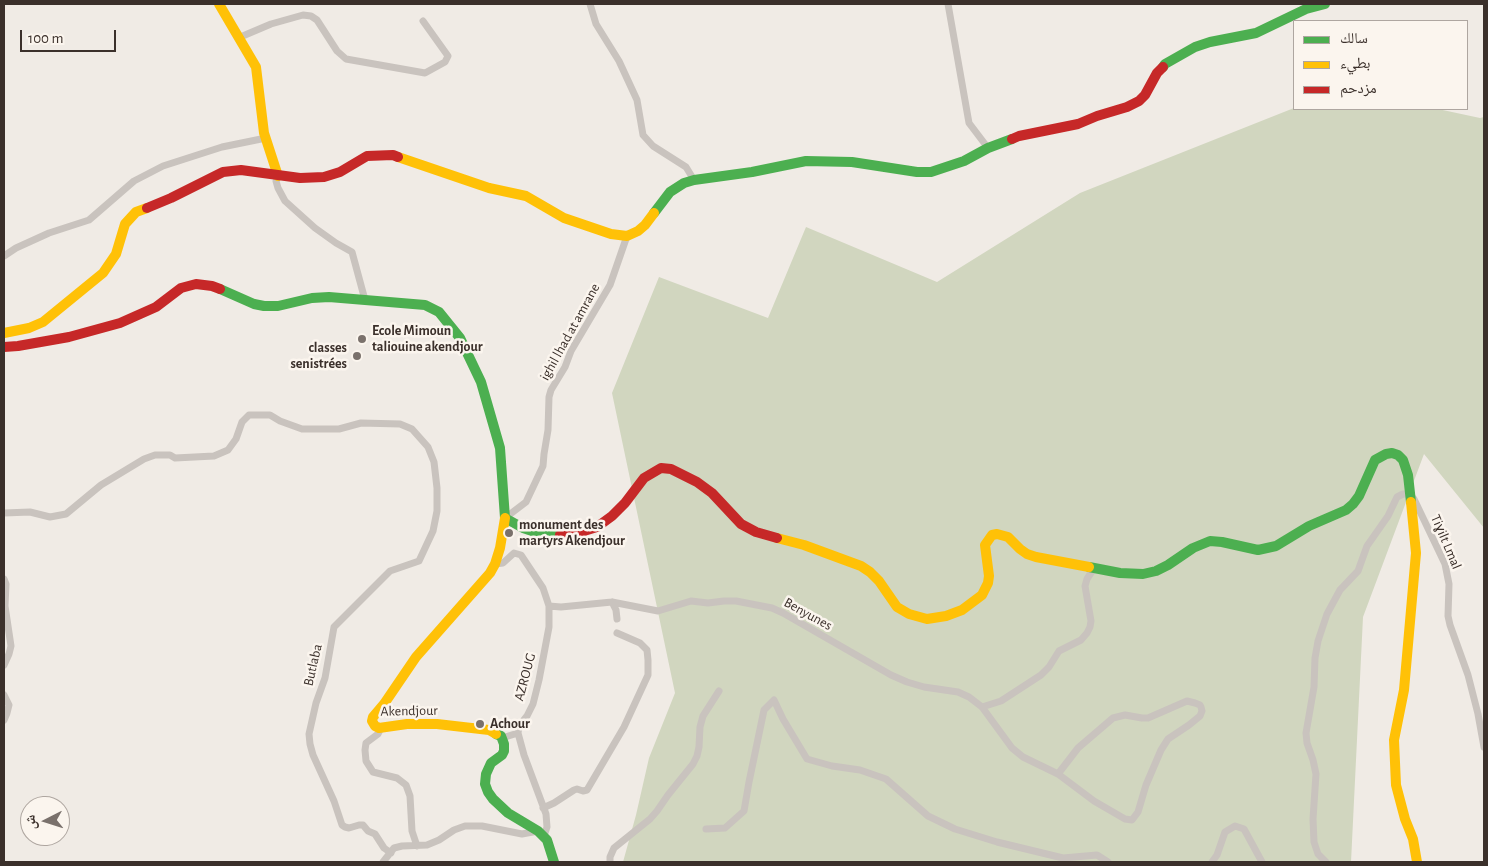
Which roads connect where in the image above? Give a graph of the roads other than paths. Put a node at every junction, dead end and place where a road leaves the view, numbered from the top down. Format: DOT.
graph roads {
  1 [pos="219,4"];
  2 [pos="590,4"];
  3 [pos="948,4"];
  4 [pos="1325,4"];
  5 [pos="423,21"];
  6 [pos="238,38"];
  7 [pos="266,138"];
  8 [pos="988,148"];
  9 [pos="278,176"];
  10 [pos="694,180"];
  11 [pos="627,236"];
  12 [pos="4,256"];
  13 [pos="365,300"];
  14 [pos="4,333"];
  15 [pos="4,347"];
  16 [pos="1409,494"];
  17 [pos="4,513"];
  18 [pos="506,518"];
  19 [pos="495,564"];
  20 [pos="1094,568"];
  21 [pos="4,579"];
  22 [pos="612,602"];
  23 [pos="549,606"];
  24 [pos="617,618"];
  25 [pos="617,633"];
  26 [pos="4,665"];
  27 [pos="719,691"];
  28 [pos="4,696"];
  29 [pos="982,707"];
  30 [pos="4,720"];
  31 [pos="381,728"];
  32 [pos="518,733"];
  33 [pos="502,738"];
  34 [pos="1484,747"];
  35 [pos="1058,774"];
  36 [pos="543,808"];
  37 [pos="706,829"];
  38 [pos="541,834"];
  39 [pos="417,846"];
  40 [pos="391,853"];
  41 [pos="383,862"];
  42 [pos="554,862"];
  43 [pos="610,862"];
  44 [pos="1108,862"];
  45 [pos="1212,862"];
  46 [pos="1262,862"];
  47 [pos="1326,862"];
  48 [pos="1417,862"];
  1 -- 6 [label="main road"];
  2 -- 10 [label="street"];
  3 -- 8 [label="street"];
  4 -- 8 [label="main road"];
  5 -- 6 [label="street"];
  6 -- 7 [label="main road"];
  7 -- 9 [label="main road"];
  7 -- 12 [label="street"];
  8 -- 10 [label="main road"];
  9 -- 11 [label="main road"];
  9 -- 13 [label="street"];
  9 -- 14 [label="main road"];
  10 -- 11 [label="main road"];
  11 -- 18 [label="street, ighil lhad at amrane"];
  13 -- 15 [label="main road, Akendjour"];
  13 -- 18 [label="main road, Akendjour"];
  16 -- 20 [label="main road"];
  16 -- 34 [label="street, Tiɣilt Lmal"];
  16 -- 47 [label="street"];
  16 -- 48 [label="main road"];
  17 -- 40 [label="street, Butlaba"];
  18 -- 19 [label="main road, Akendjour"];
  18 -- 20 [label="main road"];
  19 -- 23 [label="street, AZROUG"];
  19 -- 31 [label="main road, Akendjour"];
  20 -- 29 [label="street"];
  21 -- 26 [label="street"];
  22 -- 23 [label="street, Benyunes"];
  22 -- 24 [label="street"];
  22 -- 29 [label="street, Benyunes"];
  23 -- 32 [label="street, AZROUG"];
  25 -- 36 [label="street"];
  27 -- 43 [label="street"];
  28 -- 30 [label="street"];
  29 -- 35 [label="street, Benyunes"];
  31 -- 33 [label="main road, Akendjour"];
  31 -- 39 [label="street"];
  32 -- 33 [label="street"];
  32 -- 36 [label="street"];
  33 -- 38 [label="main road"];
  35 -- 35 [label="street, Benyunes"];
  36 -- 38 [label="street"];
  37 -- 44 [label="street"];
  38 -- 39 [label="street"];
  38 -- 42 [label="main road"];
  39 -- 40 [label="street"];
  40 -- 41 [label="street"];
  45 -- 46 [label="street"];
}
